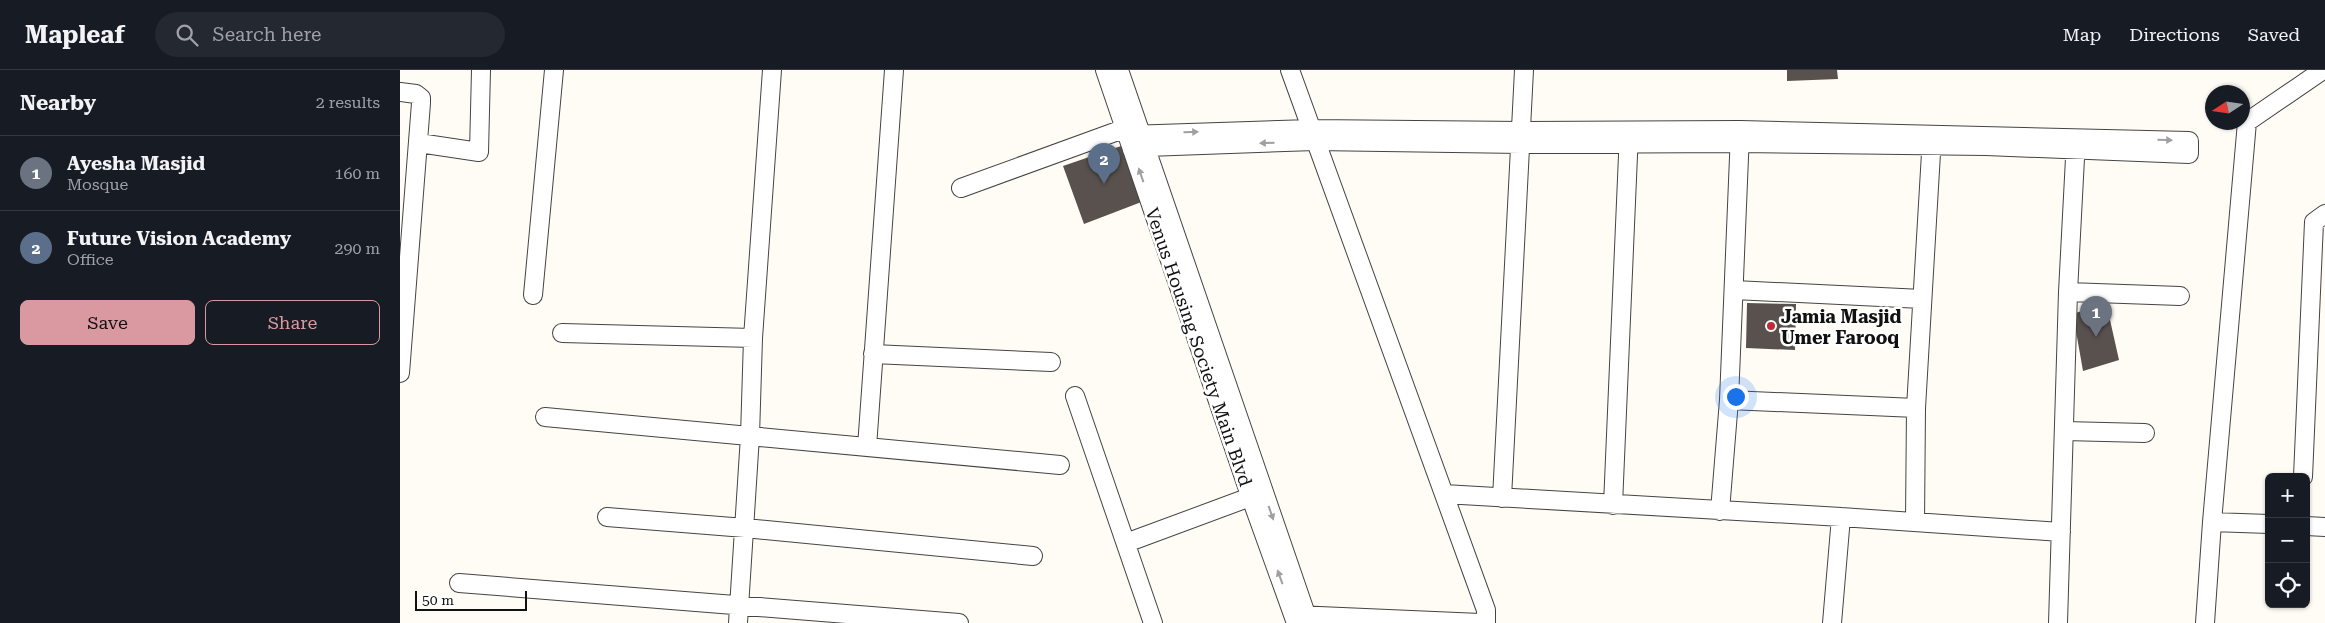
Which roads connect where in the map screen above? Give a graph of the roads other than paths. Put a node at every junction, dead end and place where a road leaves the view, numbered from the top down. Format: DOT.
graph roads {
  1 [pos="481,70"];
  2 [pos="554,70"];
  3 [pos="772,70"];
  4 [pos="894,70"];
  5 [pos="1105,70"];
  6 [pos="1119,70"];
  7 [pos="1290,70"];
  8 [pos="1524,70"];
  9 [pos="2323,70"];
  10 [pos="400,92"];
  11 [pos="1313,135"];
  12 [pos="1740,136"];
  13 [pos="1629,137"];
  14 [pos="1521,138"];
  15 [pos="1135,139"];
  16 [pos="1932,141"];
  17 [pos="418,143"];
  18 [pos="2077,144"];
  19 [pos="2189,147"];
  20 [pos="961,188"];
  21 [pos="2325,214"];
  22 [pos="1734,290"];
  23 [pos="2068,292"];
  24 [pos="533,295"];
  25 [pos="2180,296"];
  26 [pos="1922,300"];
  27 [pos="562,333"];
  28 [pos="753,338"];
  29 [pos="873,354"];
  30 [pos="1051,362"];
  31 [pos="400,374"];
  32 [pos="1075,396"];
  33 [pos="1729,400"];
  34 [pos="1916,408"];
  35 [pos="545,417"];
  36 [pos="2064,431"];
  37 [pos="2145,434"];
  38 [pos="750,436"];
  39 [pos="867,447"];
  40 [pos="1060,465"];
  41 [pos="2303,473"];
  42 [pos="1444,494"];
  43 [pos="1257,495"];
  44 [pos="1502,498"];
  45 [pos="1613,505"];
  46 [pos="1720,511"];
  47 [pos="607,517"];
  48 [pos="1841,517"];
  49 [pos="1915,522"];
  50 [pos="2212,522"];
  51 [pos="2265,524"];
  52 [pos="2310,526"];
  53 [pos="2325,527"];
  54 [pos="745,528"];
  55 [pos="2061,532"];
  56 [pos="1126,543"];
  57 [pos="1033,556"];
  58 [pos="459,583"];
  59 [pos="739,614"];
  60 [pos="1301,619"];
  61 [pos="876,620"];
  62 [pos="959,623"];
  63 [pos="1153,623"];
  64 [pos="1480,623"];
  65 [pos="1486,623"];
  66 [pos="1832,623"];
  67 [pos="2058,623"];
  68 [pos="2206,623"];
  1 -- 17 [label="street"];
  2 -- 24 [label="street"];
  3 -- 28 [label="street"];
  4 -- 29 [label="street"];
  5 -- 15 [label="street, Venus Housing Society Main Blvd"];
  6 -- 15 [label="street, Venus Housing Society Main Blvd"];
  7 -- 11 [label="street"];
  8 -- 14 [label="street"];
  9 -- 50 [label="street"];
  10 -- 17 [label="street"];
  11 -- 14 [label="street"];
  11 -- 15 [label="street"];
  11 -- 42 [label="street"];
  12 -- 13 [label="street"];
  12 -- 16 [label="street"];
  12 -- 22 [label="street"];
  13 -- 14 [label="street"];
  13 -- 45 [label="street"];
  14 -- 44 [label="street"];
  15 -- 20 [label="street"];
  15 -- 43 [label="street, Venus Housing Society Main Blvd"];
  16 -- 18 [label="street"];
  16 -- 26 [label="street"];
  17 -- 31 [label="street"];
  18 -- 19 [label="street"];
  18 -- 23 [label="street"];
  21 -- 41 [label="street"];
  22 -- 26 [label="street"];
  22 -- 33 [label="street"];
  23 -- 25 [label="street"];
  23 -- 36 [label="street"];
  26 -- 34 [label="street"];
  27 -- 28 [label="street"];
  28 -- 38 [label="street"];
  29 -- 30 [label="street"];
  29 -- 39 [label="street"];
  32 -- 56 [label="street"];
  33 -- 34 [label="street"];
  33 -- 46 [label="street"];
  34 -- 49 [label="street"];
  35 -- 38 [label="street"];
  36 -- 37 [label="street"];
  36 -- 55 [label="street"];
  38 -- 39 [label="street"];
  38 -- 54 [label="street"];
  39 -- 40 [label="street"];
  42 -- 44 [label="street"];
  42 -- 65 [label="street"];
  43 -- 56 [label="street"];
  43 -- 60 [label="street, Venus Housing Society Main Blvd"];
  44 -- 45 [label="street"];
  45 -- 46 [label="street"];
  46 -- 48 [label="street"];
  47 -- 54 [label="street"];
  48 -- 49 [label="street"];
  48 -- 66 [label="street"];
  49 -- 55 [label="street"];
  50 -- 51 [label="street"];
  50 -- 68 [label="street"];
  52 -- 53 [label="street"];
  54 -- 57 [label="street"];
  54 -- 59 [label="street"];
  55 -- 67 [label="street"];
  56 -- 63 [label="street"];
  58 -- 59 [label="street"];
  59 -- 61 [label="street"];
  60 -- 64 [label="street"];
  61 -- 62 [label="street"];
}
